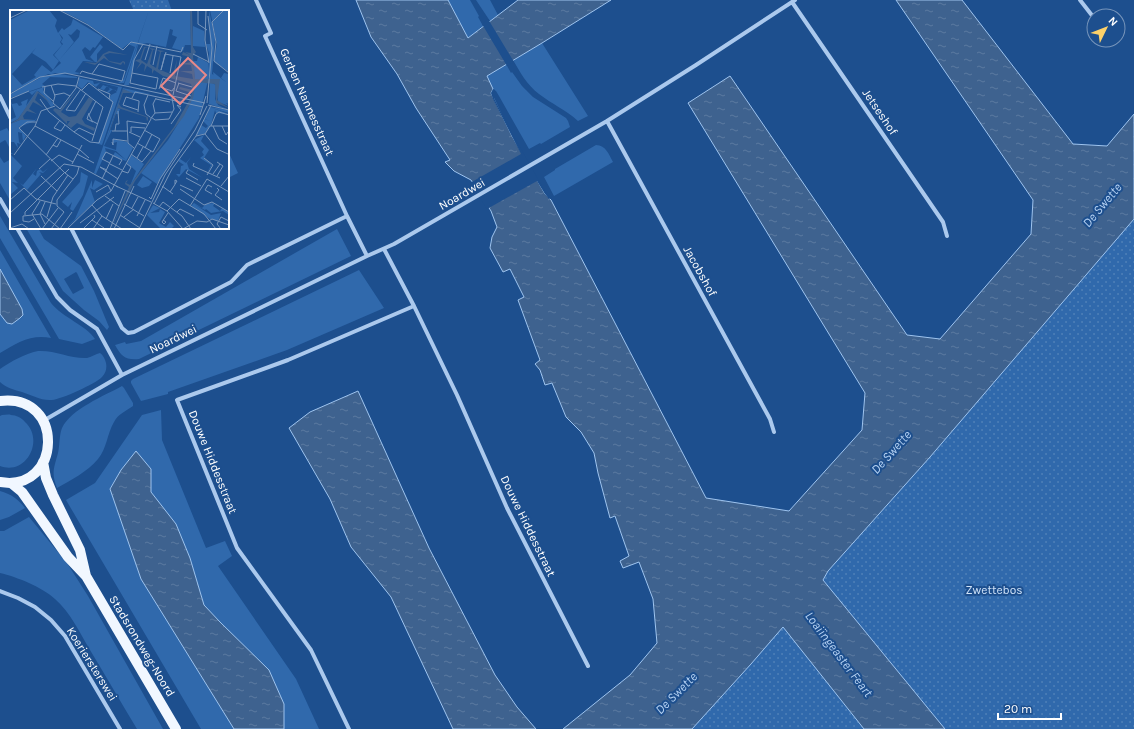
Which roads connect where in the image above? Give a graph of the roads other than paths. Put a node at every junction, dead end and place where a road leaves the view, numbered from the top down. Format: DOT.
graph roads {
  1 [pos="256,0"];
  2 [pos="1080,0"];
  3 [pos="794,1"];
  4 [pos="1086,8"];
  5 [pos="0,96"];
  6 [pos="10,117"];
  7 [pos="607,121"];
  8 [pos="0,199"];
  9 [pos="10,216"];
  10 [pos="347,216"];
  11 [pos="18,229"];
  12 [pos="72,229"];
  13 [pos="947,236"];
  14 [pos="384,249"];
  15 [pos="367,256"];
  16 [pos="414,306"];
  17 [pos="122,376"];
  18 [pos="0,394"];
  19 [pos="4,401"];
  20 [pos="43,421"];
  21 [pos="774,432"];
  22 [pos="43,462"];
  23 [pos="0,482"];
  24 [pos="11,483"];
  25 [pos="86,576"];
  26 [pos="0,591"];
  27 [pos="588,666"];
  28 [pos="120,729"];
  29 [pos="176,729"];
  30 [pos="349,729"];
  1 -- 10 [label="street, Gerben Nannesstraat"];
  2 -- 4 [label="street"];
  3 -- 7 [label="street, Noardwei"];
  3 -- 13 [label="street, Jetseshof"];
  5 -- 6 [label="street"];
  7 -- 14 [label="street, Noardwei"];
  7 -- 21 [label="street, Jacobshof"];
  8 -- 9 [label="street"];
  10 -- 12 [label="street"];
  10 -- 15 [label="street, Gerben Nannesstraat"];
  11 -- 17 [label="street"];
  14 -- 15 [label="street, Noardwei"];
  14 -- 16 [label="street, Douwe Hiddesstraat"];
  15 -- 17 [label="street, Noardwei"];
  16 -- 27 [label="street, Douwe Hiddesstraat"];
  16 -- 30 [label="street, Douwe Hiddesstraat"];
  17 -- 20 [label="street, Noardwei"];
  18 -- 19 [label="main road"];
  19 -- 20 [label="main road"];
  20 -- 22 [label="main road"];
  22 -- 24 [label="main road"];
  22 -- 25 [label="main road, Stadsrondweg-Noord"];
  23 -- 24 [label="main road"];
  24 -- 25 [label="main road, Stadsrondweg-Noord"];
  25 -- 29 [label="main road, Stadsrondweg-Noord"];
  26 -- 28 [label="street, Koeriersterswei"];
}
